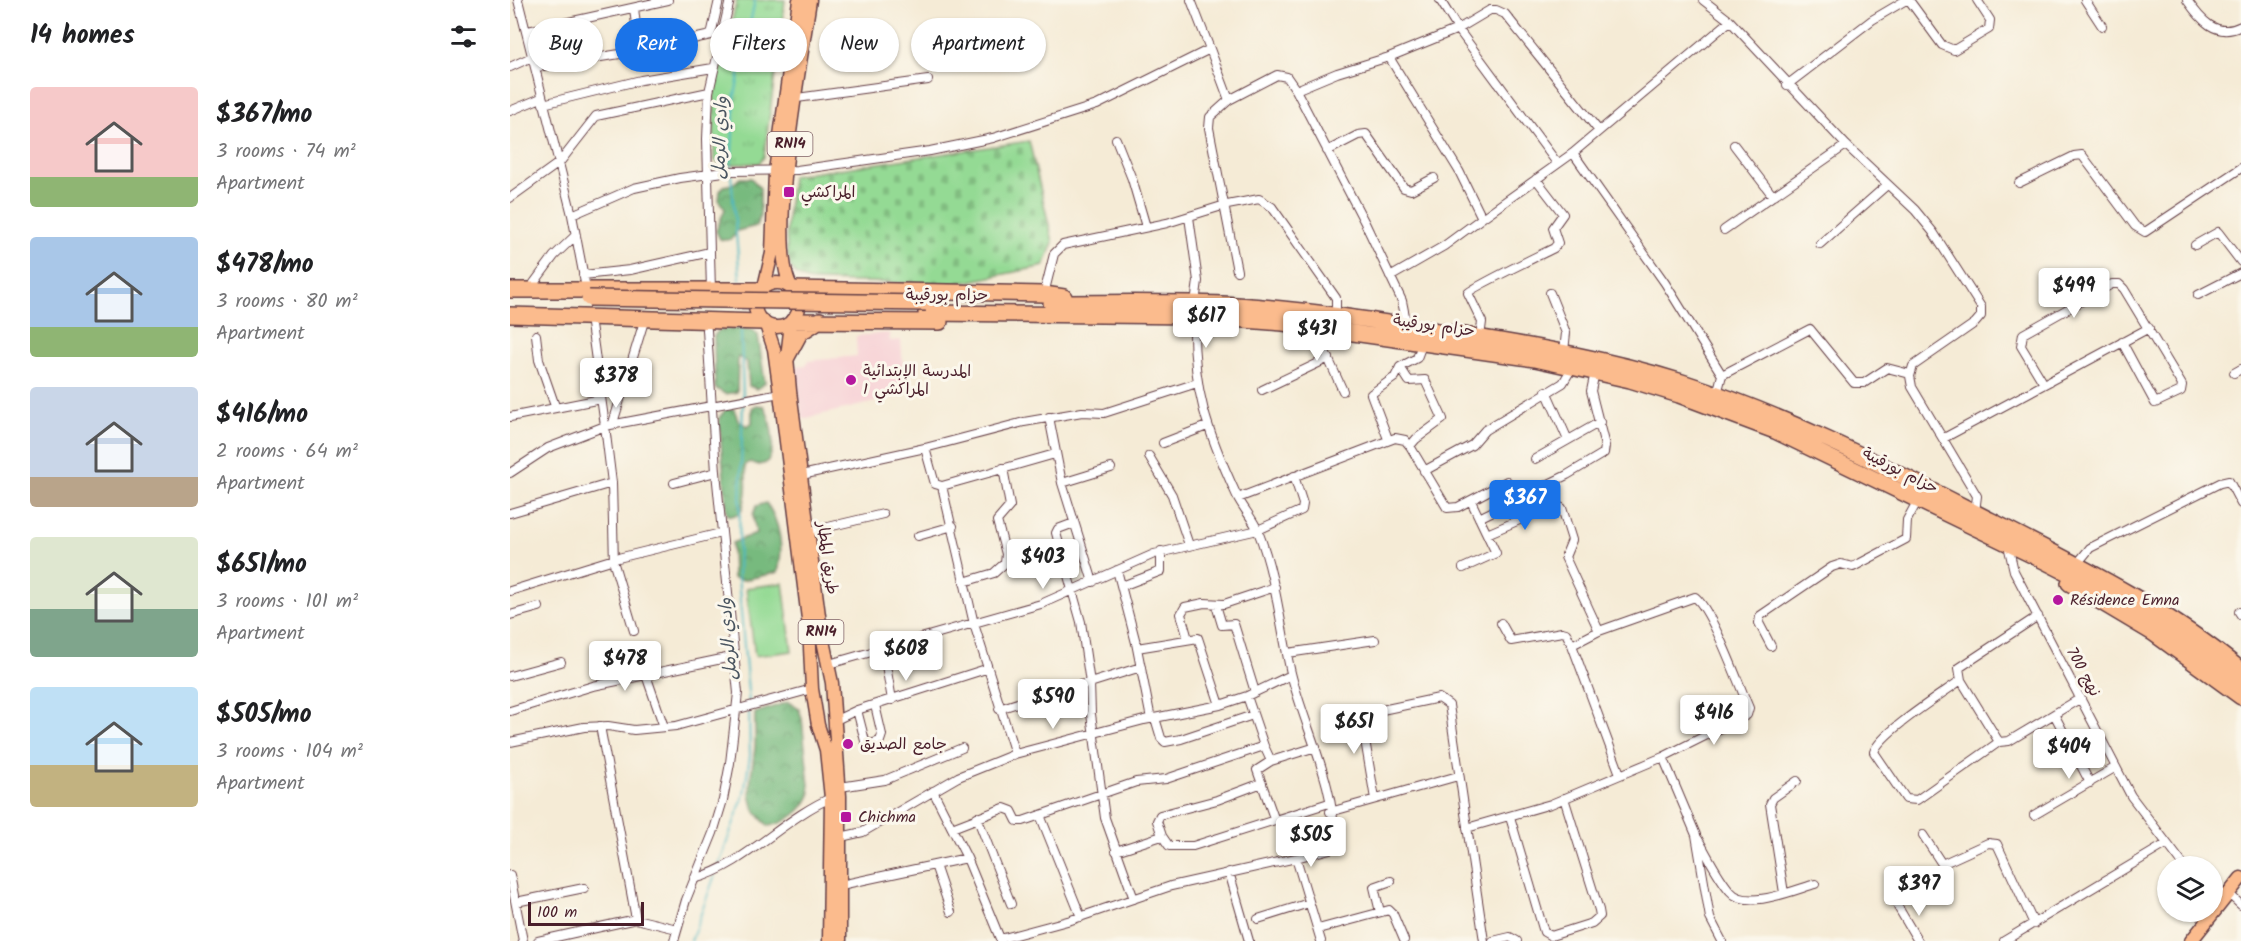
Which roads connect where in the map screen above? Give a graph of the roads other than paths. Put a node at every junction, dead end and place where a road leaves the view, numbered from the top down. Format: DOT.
graph roads {
  1 [pos="518,0"];
  2 [pos="668,0"];
  3 [pos="719,0"];
  4 [pos="730,0"];
  5 [pos="800,0"];
  6 [pos="810,0"];
  7 [pos="817,0"];
  8 [pos="1191,0"];
  9 [pos="1440,0"];
  10 [pos="1703,0"];
  11 [pos="1907,0"];
  12 [pos="1977,0"];
  13 [pos="2085,0"];
  14 [pos="2187,0"];
  15 [pos="634,9"];
  16 [pos="591,18"];
  17 [pos="635,18"];
  18 [pos="715,18"];
  19 [pos="725,18"];
  20 [pos="807,21"];
  21 [pos="1730,21"];
  22 [pos="2102,26"];
  23 [pos="2241,26"];
  24 [pos="1458,29"];
  25 [pos="528,31"];
  26 [pos="807,38"];
  27 [pos="1210,49"];
  28 [pos="1389,57"];
  29 [pos="528,59"];
  30 [pos="510,67"];
  31 [pos="710,68"];
  32 [pos="538,72"];
  33 [pos="712,72"];
  34 [pos="800,72"];
  35 [pos="928,80"];
  36 [pos="1787,85"];
  37 [pos="1296,90"];
  38 [pos="709,92"];
  39 [pos="797,98"];
  40 [pos="1229,100"];
  41 [pos="542,101"];
  42 [pos="510,111"];
  43 [pos="1599,131"];
  44 [pos="1116,139"];
  45 [pos="1734,145"];
  46 [pos="1845,145"];
  47 [pos="1327,151"];
  48 [pos="1573,153"];
  49 [pos="560,162"];
  50 [pos="1557,164"];
  51 [pos="2241,168"];
  52 [pos="781,171"];
  53 [pos="707,174"];
  54 [pos="1434,178"];
  55 [pos="1536,179"];
  56 [pos="2019,183"];
  57 [pos="1887,185"];
  58 [pos="1773,196"];
  59 [pos="510,198"];
  60 [pos="1222,206"];
  61 [pos="572,215"];
  62 [pos="1189,217"];
  63 [pos="1482,218"];
  64 [pos="1146,227"];
  65 [pos="1724,230"];
  66 [pos="576,235"];
  67 [pos="1820,244"];
  68 [pos="2195,245"];
  69 [pos="710,252"];
  70 [pos="2241,262"];
  71 [pos="1237,271"];
  72 [pos="2241,273"];
  73 [pos="1390,277"];
  74 [pos="510,282"];
  75 [pos="534,283"];
  76 [pos="711,287"];
  77 [pos="763,288"];
  78 [pos="793,289"];
  79 [pos="510,290"];
  80 [pos="1550,293"];
  81 [pos="1044,294"];
  82 [pos="2198,295"];
  83 [pos="510,296"];
  84 [pos="587,296"];
  85 [pos="510,306"];
  86 [pos="1099,309"];
  87 [pos="1195,310"];
  88 [pos="510,315"];
  89 [pos="1336,316"];
  90 [pos="645,318"];
  91 [pos="821,320"];
  92 [pos="792,322"];
  93 [pos="764,323"];
  94 [pos="1407,326"];
  95 [pos="1318,327"];
  96 [pos="2149,328"];
  97 [pos="707,330"];
  98 [pos="536,335"];
  99 [pos="1480,337"];
  100 [pos="1423,342"];
  101 [pos="2122,342"];
  102 [pos="1564,351"];
  103 [pos="787,357"];
  104 [pos="1329,358"];
  105 [pos="1573,366"];
  106 [pos="1400,367"];
  107 [pos="1595,372"];
  108 [pos="1910,374"];
  109 [pos="1722,375"];
  110 [pos="1197,383"];
  111 [pos="2044,384"];
  112 [pos="1262,390"];
  113 [pos="1343,391"];
  114 [pos="1546,391"];
  115 [pos="780,393"];
  116 [pos="1718,394"];
  117 [pos="601,399"];
  118 [pos="711,405"];
  119 [pos="555,406"];
  120 [pos="510,417"];
  121 [pos="1048,417"];
  122 [pos="788,422"];
  123 [pos="1600,422"];
  124 [pos="609,424"];
  125 [pos="1207,426"];
  126 [pos="1944,438"];
  127 [pos="1388,439"];
  128 [pos="1568,440"];
  129 [pos="1163,443"];
  130 [pos="1410,447"];
  131 [pos="925,448"];
  132 [pos="1055,454"];
  133 [pos="1149,456"];
  134 [pos="1535,459"];
  135 [pos="1003,468"];
  136 [pos="1112,468"];
  137 [pos="1424,471"];
  138 [pos="510,472"];
  139 [pos="716,472"];
  140 [pos="795,476"];
  141 [pos="1294,476"];
  142 [pos="1507,481"];
  143 [pos="612,483"];
  144 [pos="674,483"];
  145 [pos="1062,483"];
  146 [pos="942,486"];
  147 [pos="1238,498"];
  148 [pos="1918,500"];
  149 [pos="1471,501"];
  150 [pos="2241,504"];
  151 [pos="1975,512"];
  152 [pos="510,513"];
  153 [pos="883,514"];
  154 [pos="1479,518"];
  155 [pos="1074,524"];
  156 [pos="953,526"];
  157 [pos="1258,530"];
  158 [pos="807,532"];
  159 [pos="721,533"];
  160 [pos="1487,534"];
  161 [pos="918,536"];
  162 [pos="1189,545"];
  163 [pos="2008,545"];
  164 [pos="1161,551"];
  165 [pos="2046,555"];
  166 [pos="614,559"];
  167 [pos="2081,559"];
  168 [pos="1463,568"];
  169 [pos="1117,570"];
  170 [pos="964,582"];
  171 [pos="1093,582"];
  172 [pos="1122,586"];
  173 [pos="1275,587"];
  174 [pos="510,591"];
  175 [pos="1071,592"];
  176 [pos="1216,605"];
  177 [pos="539,607"];
  178 [pos="510,615"];
  179 [pos="2038,616"];
  180 [pos="1501,623"];
  181 [pos="974,624"];
  182 [pos="634,631"];
  183 [pos="1599,631"];
  184 [pos="1188,639"];
  185 [pos="1375,640"];
  186 [pos="1572,645"];
  187 [pos="1771,646"];
  188 [pos="883,648"];
  189 [pos="1137,648"];
  190 [pos="1288,654"];
  191 [pos="736,656"];
  192 [pos="810,656"];
  193 [pos="828,659"];
  194 [pos="2241,660"];
  195 [pos="561,662"];
  196 [pos="1141,667"];
  197 [pos="987,669"];
  198 [pos="2241,670"];
  199 [pos="646,675"];
  200 [pos="1292,675"];
  201 [pos="510,676"];
  202 [pos="1961,680"];
  203 [pos="1090,683"];
  204 [pos="2241,684"];
  205 [pos="812,689"];
  206 [pos="1256,692"];
  207 [pos="1247,696"];
  208 [pos="2241,697"];
  209 [pos="2081,698"];
  210 [pos="891,700"];
  211 [pos="876,705"];
  212 [pos="1220,705"];
  213 [pos="737,709"];
  214 [pos="999,709"];
  215 [pos="857,710"];
  216 [pos="510,711"];
  217 [pos="2054,714"];
  218 [pos="1253,715"];
  219 [pos="1153,718"];
  220 [pos="836,722"];
  221 [pos="818,725"];
  222 [pos="600,726"];
  223 [pos="664,727"];
  224 [pos="1094,732"];
  225 [pos="510,742"];
  226 [pos="1999,742"];
  227 [pos="1264,746"];
  228 [pos="1316,747"];
  229 [pos="962,748"];
  230 [pos="1015,754"];
  231 [pos="1663,757"];
  232 [pos="1271,761"];
  233 [pos="2116,767"];
  234 [pos="1620,774"];
  235 [pos="1458,776"];
  236 [pos="1797,782"];
  237 [pos="1262,783"];
  238 [pos="2090,783"];
  239 [pos="933,791"];
  240 [pos="837,794"];
  241 [pos="1101,795"];
  242 [pos="1564,798"];
  243 [pos="1375,799"];
  244 [pos="1329,803"];
  245 [pos="1330,812"];
  246 [pos="1040,815"];
  247 [pos="2034,816"];
  248 [pos="977,817"];
  249 [pos="1510,817"];
  250 [pos="1274,818"];
  251 [pos="952,828"];
  252 [pos="1467,828"];
  253 [pos="1923,834"];
  254 [pos="1696,835"];
  255 [pos="1162,836"];
  256 [pos="835,838"];
  257 [pos="2166,844"];
  258 [pos="1116,851"];
  259 [pos="2176,856"];
  260 [pos="967,858"];
  261 [pos="1296,858"];
  262 [pos="935,865"];
  263 [pos="1229,872"];
  264 [pos="510,875"];
  265 [pos="2241,878"];
  266 [pos="694,879"];
  267 [pos="1391,881"];
  268 [pos="1815,884"];
  269 [pos="835,886"];
  270 [pos="584,888"];
  271 [pos="1784,893"];
  272 [pos="2229,894"];
  273 [pos="2223,897"];
  274 [pos="1134,899"];
  275 [pos="516,902"];
  276 [pos="1309,903"];
  277 [pos="1011,904"];
  278 [pos="2241,905"];
  279 [pos="1898,907"];
  280 [pos="951,912"];
  281 [pos="1380,912"];
  282 [pos="1081,917"];
  283 [pos="636,919"];
  284 [pos="1258,919"];
  285 [pos="2203,922"];
  286 [pos="2034,924"];
  287 [pos="677,929"];
  288 [pos="1318,929"];
  289 [pos="1001,940"];
  290 [pos="1404,940"];
  291 [pos="523,941"];
  292 [pos="538,941"];
  293 [pos="674,941"];
  294 [pos="829,941"];
  295 [pos="840,941"];
  296 [pos="1249,941"];
  297 [pos="1322,941"];
  298 [pos="1484,941"];
  299 [pos="1493,941"];
  300 [pos="1516,941"];
  301 [pos="1722,941"];
  302 [pos="1918,941"];
  303 [pos="2004,941"];
  304 [pos="2191,941"];
  1 -- 25 [label="street"];
  2 -- 15 [label="street"];
  3 -- 18 [label="street"];
  4 -- 19 [label="street"];
  5 -- 52 [label="main road, RN14"];
  6 -- 20 [label="main road, RN14"];
  7 -- 26 [label="main road"];
  8 -- 27 [label="street"];
  9 -- 24 [label="street"];
  10 -- 21 [label="street"];
  11 -- 12 [label="street"];
  11 -- 36 [label="street"];
  13 -- 22 [label="street"];
  14 -- 23 [label="street"];
  15 -- 16 [label="street"];
  15 -- 17 [label="street"];
  21 -- 36 [label="street"];
  21 -- 43 [label="street"];
  24 -- 28 [label="street"];
  24 -- 43 [label="street"];
  24 -- 50 [label="street"];
  27 -- 40 [label="street"];
  27 -- 52 [label="street"];
  28 -- 37 [label="street"];
  28 -- 63 [label="street"];
  29 -- 30 [label="street"];
  31 -- 41 [label="street"];
  32 -- 41 [label="street"];
  33 -- 38 [label="street"];
  34 -- 39 [label="main road, RN14"];
  35 -- 39 [label="street"];
  36 -- 46 [label="street"];
  37 -- 40 [label="street"];
  37 -- 47 [label="street"];
  38 -- 49 [label="street"];
  38 -- 53 [label="street"];
  39 -- 52 [label="main road, RN14"];
  40 -- 60 [label="street"];
  41 -- 42 [label="street"];
  41 -- 49 [label="street"];
  43 -- 48 [label="street"];
  44 -- 64 [label="street"];
  45 -- 58 [label="street"];
  46 -- 57 [label="street"];
  46 -- 58 [label="street"];
  47 -- 54 [label="street"];
  47 -- 73 [label="street"];
  48 -- 50 [label="street"];
  48 -- 109 [label="street"];
  49 -- 59 [label="street"];
  49 -- 61 [label="street"];
  50 -- 55 [label="street"];
  51 -- 56 [label="street"];
  52 -- 53 [label="street"];
  52 -- 77 [label="main road, RN14"];
  52 -- 78 [label="main road, RN14"];
  53 -- 61 [label="street"];
  53 -- 69 [label="street"];
  55 -- 63 [label="street"];
  55 -- 99 [label="street"];
  57 -- 67 [label="street"];
  57 -- 108 [label="street"];
  58 -- 65 [label="street"];
  60 -- 62 [label="street"];
  60 -- 71 [label="street"];
  60 -- 89 [label="street"];
  61 -- 66 [label="street"];
  62 -- 64 [label="street"];
  62 -- 87 [label="street"];
  63 -- 73 [label="street"];
  64 -- 81 [label="street"];
  66 -- 75 [label="street"];
  66 -- 84 [label="street"];
  68 -- 70 [label="street"];
  69 -- 76 [label="street"];
  69 -- 84 [label="street"];
  72 -- 82 [label="street"];
  73 -- 94 [label="street"];
  74 -- 75 [label="street"];
  75 -- 84 [label="street"];
  76 -- 77 [label="highway"];
  76 -- 79 [label="highway"];
  76 -- 84 [label="street"];
  77 -- 78 [label="main road"];
  77 -- 93 [label="main road"];
  78 -- 81 [label="highway"];
  78 -- 92 [label="main road"];
  80 -- 102 [label="street"];
  81 -- 86 [label="highway"];
  83 -- 84 [label="highway, حزام بورقيبة"];
  84 -- 85 [label="highway, حزام بورقيبة"];
  84 -- 86 [label="highway, حزام بورقيبة, bridge"];
  84 -- 88 [label="highway"];
  84 -- 90 [label="highway"];
  84 -- 117 [label="street"];
  86 -- 87 [label="highway, حزام بورقيبة"];
  86 -- 91 [label="highway"];
  87 -- 89 [label="highway, حزام بورقيبة"];
  87 -- 95 [label="highway, حزام بورقيبة"];
  87 -- 110 [label="street"];
  89 -- 94 [label="highway, حزام بورقيبة"];
  90 -- 93 [label="highway"];
  90 -- 124 [label="street"];
  91 -- 92 [label="highway"];
  91 -- 103 [label="highway"];
  92 -- 93 [label="main road"];
  92 -- 103 [label="main road, طريق المطار / RN14"];
  93 -- 115 [label="main road, طريق المطار / RN14"];
  94 -- 99 [label="highway, حزام بورقيبة"];
  95 -- 100 [label="highway, حزام بورقيبة"];
  95 -- 104 [label="street"];
  96 -- 101 [label="street"];
  96 -- 101 [label="street"];
  96 -- 111 [label="street"];
  97 -- 118 [label="street"];
  98 -- 119 [label="street"];
  99 -- 102 [label="highway, حزام بورقيبة"];
  100 -- 105 [label="highway, حزام بورقيبة"];
  100 -- 106 [label="street"];
  101 -- 111 [label="street"];
  102 -- 116 [label="highway, حزام بورقيبة"];
  103 -- 122 [label="main road, طريق المطار / RN14"];
  104 -- 112 [label="street"];
  104 -- 113 [label="street"];
  105 -- 107 [label="highway, حزام بورقيبة"];
  105 -- 114 [label="street"];
  106 -- 127 [label="street"];
  106 -- 130 [label="street"];
  107 -- 123 [label="street"];
  107 -- 148 [label="highway, حزام بورقيبة"];
  108 -- 109 [label="street"];
  108 -- 126 [label="street"];
  109 -- 116 [label="street"];
  110 -- 121 [label="street"];
  110 -- 125 [label="street"];
  111 -- 126 [label="street"];
  114 -- 128 [label="street"];
  114 -- 137 [label="street"];
  115 -- 118 [label="street"];
  115 -- 122 [label="main road, طريق المطار / RN14"];
  116 -- 151 [label="highway, حزام بورقيبة"];
  117 -- 119 [label="street"];
  117 -- 124 [label="street"];
  118 -- 124 [label="street"];
  118 -- 139 [label="street"];
  119 -- 120 [label="street"];
  121 -- 131 [label="street"];
  121 -- 132 [label="street"];
  122 -- 140 [label="main road, طريق المطار / RN14"];
  123 -- 128 [label="street"];
  123 -- 154 [label="street"];
  124 -- 138 [label="street"];
  124 -- 143 [label="street"];
  125 -- 129 [label="street"];
  125 -- 147 [label="street"];
  126 -- 151 [label="street"];
  127 -- 130 [label="street"];
  127 -- 141 [label="street"];
  128 -- 134 [label="street"];
  130 -- 137 [label="street"];
  131 -- 140 [label="street"];
  131 -- 146 [label="street"];
  132 -- 135 [label="street"];
  132 -- 145 [label="street"];
  133 -- 162 [label="street"];
  135 -- 146 [label="street"];
  135 -- 170 [label="street"];
  136 -- 145 [label="street"];
  137 -- 149 [label="street"];
  139 -- 144 [label="street"];
  139 -- 159 [label="street"];
  140 -- 158 [label="main road, طريق المطار / RN14"];
  140 -- 192 [label="main road, طريق المطار / RN14"];
  141 -- 147 [label="street"];
  141 -- 157 [label="street"];
  142 -- 149 [label="street"];
  143 -- 152 [label="street"];
  143 -- 166 [label="street"];
  145 -- 155 [label="street"];
  146 -- 156 [label="street"];
  147 -- 157 [label="street"];
  148 -- 163 [label="highway, حزام بورقيبة"];
  148 -- 187 [label="street"];
  149 -- 154 [label="street"];
  150 -- 167 [label="street"];
  151 -- 165 [label="highway, حزام بورقيبة"];
  153 -- 158 [label="street"];
  154 -- 160 [label="street"];
  155 -- 171 [label="street"];
  155 -- 175 [label="street"];
  156 -- 161 [label="street"];
  156 -- 170 [label="street"];
  157 -- 162 [label="street"];
  157 -- 173 [label="street"];
  158 -- 193 [label="main road, طريق المطار / RN14"];
  159 -- 166 [label="street"];
  159 -- 191 [label="street"];
  160 -- 168 [label="street"];
  160 -- 183 [label="street"];
  162 -- 164 [label="street"];
  163 -- 165 [label="highway, حزام بورقيبة"];
  163 -- 179 [label="street, نهج 700"];
  164 -- 169 [label="street"];
  164 -- 172 [label="street"];
  165 -- 167 [label="highway"];
  165 -- 198 [label="highway, حزام بورقيبة"];
  165 -- 204 [label="highway, حزام بورقيبة"];
  165 -- 208 [label="highway"];
  166 -- 174 [label="street"];
  166 -- 182 [label="street"];
  167 -- 194 [label="highway"];
  169 -- 171 [label="street"];
  169 -- 172 [label="street"];
  170 -- 181 [label="street"];
  171 -- 175 [label="street"];
  172 -- 189 [label="street"];
  173 -- 176 [label="street"];
  173 -- 190 [label="street"];
  175 -- 181 [label="street"];
  175 -- 203 [label="street"];
  176 -- 184 [label="street"];
  176 -- 206 [label="street"];
  177 -- 178 [label="street"];
  179 -- 202 [label="street"];
  179 -- 209 [label="street, نهج 700"];
  180 -- 186 [label="street"];
  181 -- 188 [label="street"];
  181 -- 197 [label="street"];
  183 -- 186 [label="street"];
  183 -- 231 [label="street"];
  184 -- 189 [label="street"];
  184 -- 212 [label="street"];
  185 -- 190 [label="street"];
  186 -- 234 [label="street"];
  188 -- 193 [label="street"];
  188 -- 210 [label="street"];
  189 -- 196 [label="street"];
  190 -- 200 [label="street"];
  191 -- 199 [label="street"];
  191 -- 213 [label="street"];
  192 -- 193 [label="main road"];
  192 -- 205 [label="main road, طريق المطار / RN14"];
  193 -- 220 [label="main road, طريق المطار / RN14"];
  195 -- 201 [label="street"];
  196 -- 203 [label="street"];
  196 -- 219 [label="street"];
  197 -- 210 [label="street"];
  197 -- 214 [label="street"];
  199 -- 216 [label="street"];
  199 -- 223 [label="street"];
  200 -- 206 [label="street"];
  200 -- 228 [label="street"];
  202 -- 226 [label="street"];
  202 -- 226 [label="street"];
  203 -- 214 [label="street"];
  203 -- 224 [label="street"];
  205 -- 213 [label="street"];
  205 -- 221 [label="main road, طريق المطار / RN14"];
  206 -- 207 [label="street"];
  207 -- 212 [label="street"];
  207 -- 218 [label="street"];
  209 -- 217 [label="street"];
  209 -- 233 [label="street, نهج 700"];
  210 -- 211 [label="street"];
  211 -- 215 [label="street"];
  211 -- 215 [label="street"];
  212 -- 219 [label="street"];
  213 -- 223 [label="street"];
  213 -- 266 [label="street"];
  214 -- 230 [label="street"];
  215 -- 220 [label="street"];
  217 -- 226 [label="street"];
  217 -- 238 [label="street"];
  218 -- 219 [label="street"];
  218 -- 227 [label="street"];
  219 -- 224 [label="street"];
  220 -- 221 [label="main road"];
  220 -- 240 [label="main road, طريق المطار / RN14"];
  221 -- 240 [label="main road, طريق المطار / RN14"];
  222 -- 223 [label="street"];
  222 -- 225 [label="street"];
  222 -- 283 [label="street"];
  224 -- 230 [label="street"];
  224 -- 241 [label="street"];
  227 -- 232 [label="street"];
  227 -- 241 [label="street"];
  228 -- 232 [label="street"];
  228 -- 244 [label="street"];
  229 -- 240 [label="street"];
  230 -- 239 [label="street"];
  231 -- 234 [label="street"];
  231 -- 254 [label="street"];
  232 -- 237 [label="street"];
  233 -- 238 [label="street"];
  233 -- 257 [label="street, نهج 700"];
  234 -- 242 [label="street"];
  235 -- 243 [label="street"];
  235 -- 243 [label="street"];
  235 -- 252 [label="street"];
  236 -- 271 [label="street"];
  237 -- 250 [label="street"];
  237 -- 255 [label="street"];
  238 -- 247 [label="street"];
  239 -- 251 [label="street"];
  239 -- 256 [label="street"];
  240 -- 256 [label="main road, طريق المطار / RN14"];
  240 -- 266 [label="street"];
  241 -- 246 [label="street"];
  241 -- 258 [label="street"];
  242 -- 249 [label="street"];
  242 -- 249 [label="street"];
  243 -- 245 [label="street"];
  244 -- 245 [label="street"];
  244 -- 250 [label="street"];
  245 -- 261 [label="street"];
  246 -- 248 [label="street"];
  246 -- 282 [label="street"];
  248 -- 251 [label="street"];
  248 -- 277 [label="street"];
  249 -- 252 [label="street"];
  250 -- 255 [label="street"];
  251 -- 260 [label="street"];
  252 -- 298 [label="street"];
  253 -- 286 [label="street"];
  254 -- 271 [label="street"];
  254 -- 301 [label="street"];
  255 -- 258 [label="street"];
  256 -- 269 [label="main road, طريق المطار / RN14"];
  257 -- 259 [label="street, نهج 700"];
  257 -- 286 [label="street"];
  258 -- 274 [label="street"];
  260 -- 262 [label="street"];
  260 -- 289 [label="street"];
  261 -- 263 [label="street"];
  261 -- 276 [label="street"];
  262 -- 269 [label="street"];
  262 -- 280 [label="street"];
  263 -- 274 [label="street"];
  263 -- 296 [label="street"];
  264 -- 275 [label="street"];
  265 -- 272 [label="main road"];
  266 -- 287 [label="street"];
  267 -- 281 [label="street"];
  268 -- 271 [label="street"];
  269 -- 294 [label="main road, طريق المطار / RN14"];
  269 -- 295 [label="main road, طريق المطار / RN14"];
  270 -- 275 [label="street"];
  272 -- 273 [label="main road"];
  272 -- 278 [label="street"];
  274 -- 282 [label="street"];
  275 -- 291 [label="street"];
  276 -- 284 [label="street"];
  276 -- 288 [label="street"];
  279 -- 302 [label="street"];
  281 -- 288 [label="street"];
  281 -- 290 [label="street"];
  282 -- 289 [label="street"];
  283 -- 287 [label="street"];
  283 -- 292 [label="street"];
  285 -- 304 [label="main road"];
  286 -- 303 [label="street"];
  287 -- 293 [label="street"];
  288 -- 297 [label="street"];
  299 -- 300 [label="street"];
}
